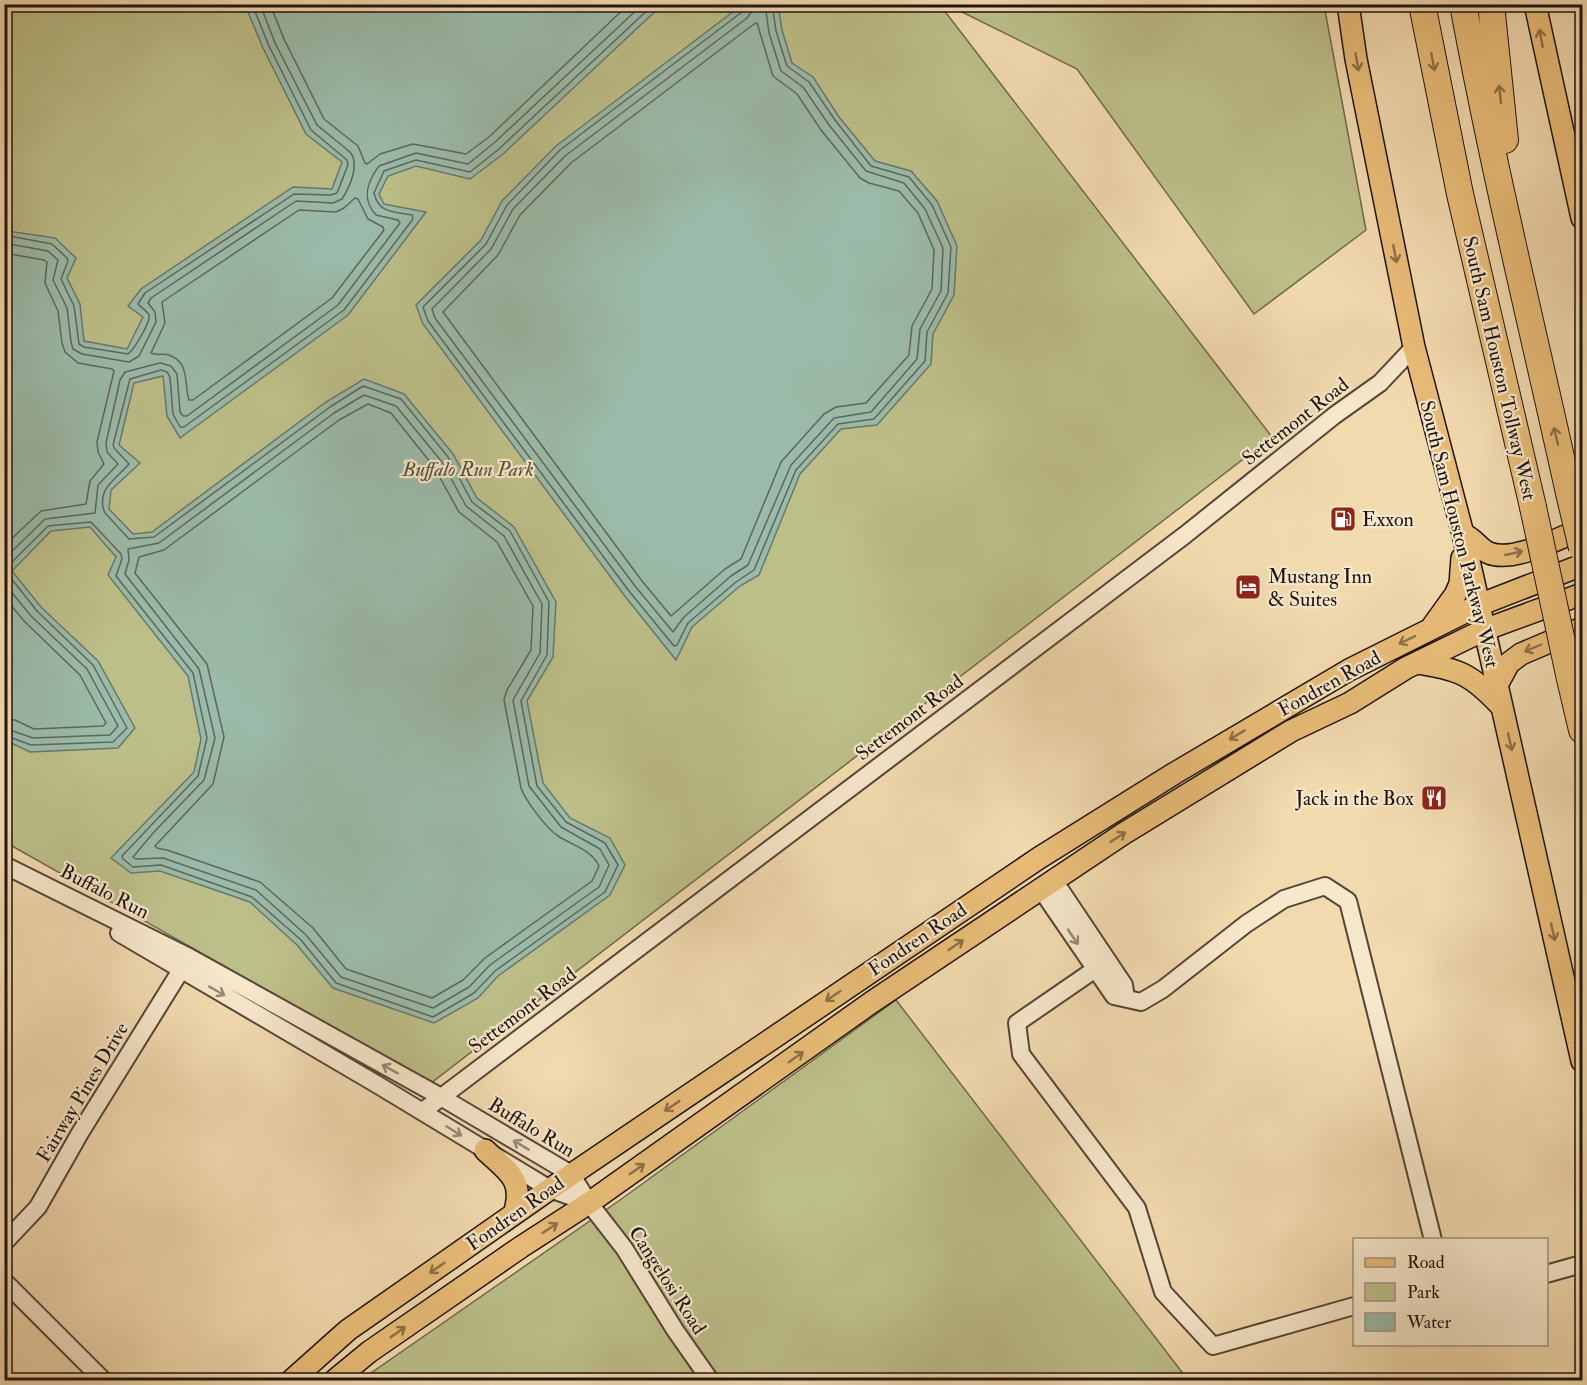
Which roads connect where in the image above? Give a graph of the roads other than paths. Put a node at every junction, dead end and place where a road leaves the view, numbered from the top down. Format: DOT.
graph roads {
  1 [pos="1348,4"];
  2 [pos="1463,4"];
  3 [pos="1491,4"];
  4 [pos="1535,4"];
  5 [pos="1423,7"];
  6 [pos="1577,177"];
  7 [pos="1582,218"];
  8 [pos="1520,277"];
  9 [pos="1414,347"];
  10 [pos="1582,529"];
  11 [pos="1463,534"];
  12 [pos="1582,548"];
  13 [pos="1582,565"];
  14 [pos="1582,594"];
  15 [pos="1479,605"];
  16 [pos="1582,628"];
  17 [pos="1431,629"];
  18 [pos="1484,630"];
  19 [pos="1417,663"];
  20 [pos="1497,685"];
  21 [pos="1502,707"];
  22 [pos="1279,710"];
  23 [pos="1582,730"];
  24 [pos="1291,731"];
  25 [pos="1032,862"];
  26 [pos="4,865"];
  27 [pos="1046,884"];
  28 [pos="185,964"];
  29 [pos="1101,965"];
  30 [pos="857,980"];
  31 [pos="872,1002"];
  32 [pos="1582,1061"];
  33 [pos="701,1086"];
  34 [pos="441,1097"];
  35 [pos="423,1111"];
  36 [pos="719,1112"];
  37 [pos="485,1150"];
  38 [pos="571,1174"];
  39 [pos="550,1189"];
  40 [pos="589,1203"];
  41 [pos="514,1214"];
  42 [pos="1433,1238"];
  43 [pos="4,1243"];
  44 [pos="1582,1264"];
  45 [pos="1548,1273"];
  46 [pos="4,1281"];
  47 [pos="1353,1306"];
  48 [pos="348,1330"];
  49 [pos="369,1352"];
  50 [pos="103,1380"];
  51 [pos="292,1380"];
  52 [pos="335,1380"];
  53 [pos="710,1380"];
  1 -- 9 [label="main road, South Sam Houston Parkway West, one-way"];
  2 -- 8 [label="highway, South Sam Houston Tollway West"];
  8 -- 3 [label="highway, one-way"];
  6 -- 4 [label="main road, one-way"];
  5 -- 23 [label="highway, South Sam Houston Tollway West, one-way, bridge"];
  6 -- 7 [label="main road"];
  12 -- 8 [label="highway, South Sam Houston Tollway West, one-way, bridge"];
  9 -- 11 [label="main road, South Sam Houston Parkway West"];
  9 -- 34 [label="street, Settemont Road"];
  11 -- 10 [label="main road, one-way"];
  11 -- 15 [label="main road, South Sam Houston Parkway West"];
  11 -- 17 [label="main road"];
  13 -- 15 [label="main road, Fondren Road"];
  14 -- 18 [label="main road, Fondren Road"];
  15 -- 17 [label="main road, Fondren Road"];
  15 -- 18 [label="main road, South Sam Houston Parkway West"];
  16 -- 20 [label="main road, one-way"];
  17 -- 22 [label="main road, Fondren Road, one-way"];
  18 -- 19 [label="main road, Fondren Road"];
  18 -- 20 [label="main road, South Sam Houston Parkway West"];
  19 -- 21 [label="main road"];
  19 -- 24 [label="main road, Fondren Road"];
  20 -- 21 [label="main road, South Sam Houston Parkway West"];
  21 -- 32 [label="main road, South Sam Houston Parkway West, one-way"];
  22 -- 24 [label="main road"];
  22 -- 25 [label="main road, Fondren Road, one-way"];
  27 -- 24 [label="main road, Fondren Road, one-way"];
  25 -- 27 [label="main road"];
  25 -- 30 [label="main road, Fondren Road"];
  26 -- 28 [label="street, Buffalo Run"];
  27 -- 29 [label="street"];
  31 -- 27 [label="main road, Fondren Road, one-way"];
  34 -- 28 [label="street, Buffalo Run, one-way"];
  28 -- 35 [label="street, Buffalo Run, one-way"];
  28 -- 43 [label="street, Fairway Pines Drive"];
  29 -- 42 [label="street"];
  29 -- 47 [label="street"];
  30 -- 31 [label="main road"];
  30 -- 33 [label="main road, Fondren Road, one-way"];
  36 -- 31 [label="main road, Fondren Road, one-way"];
  33 -- 36 [label="main road"];
  33 -- 38 [label="main road, Fondren Road, one-way"];
  34 -- 35 [label="street, Settemont Road"];
  38 -- 34 [label="street, Buffalo Run, one-way"];
  35 -- 37 [label="street, Buffalo Run, one-way"];
  40 -- 36 [label="main road, Fondren Road, one-way"];
  37 -- 39 [label="street, Buffalo Run"];
  37 -- 41 [label="main road"];
  38 -- 39 [label="main road, Fondren Road"];
  38 -- 40 [label="street, Buffalo Run"];
  39 -- 40 [label="street, Buffalo Run"];
  39 -- 41 [label="main road, Fondren Road"];
  49 -- 40 [label="main road, Fondren Road, one-way"];
  40 -- 53 [label="street, Cangelosi Road"];
  41 -- 48 [label="main road, Fondren Road, one-way"];
  44 -- 45 [label="street"];
  46 -- 50 [label="street"];
  48 -- 49 [label="main road"];
  48 -- 51 [label="main road, Fondren Road"];
  49 -- 52 [label="main road, Fondren Road"];
}
